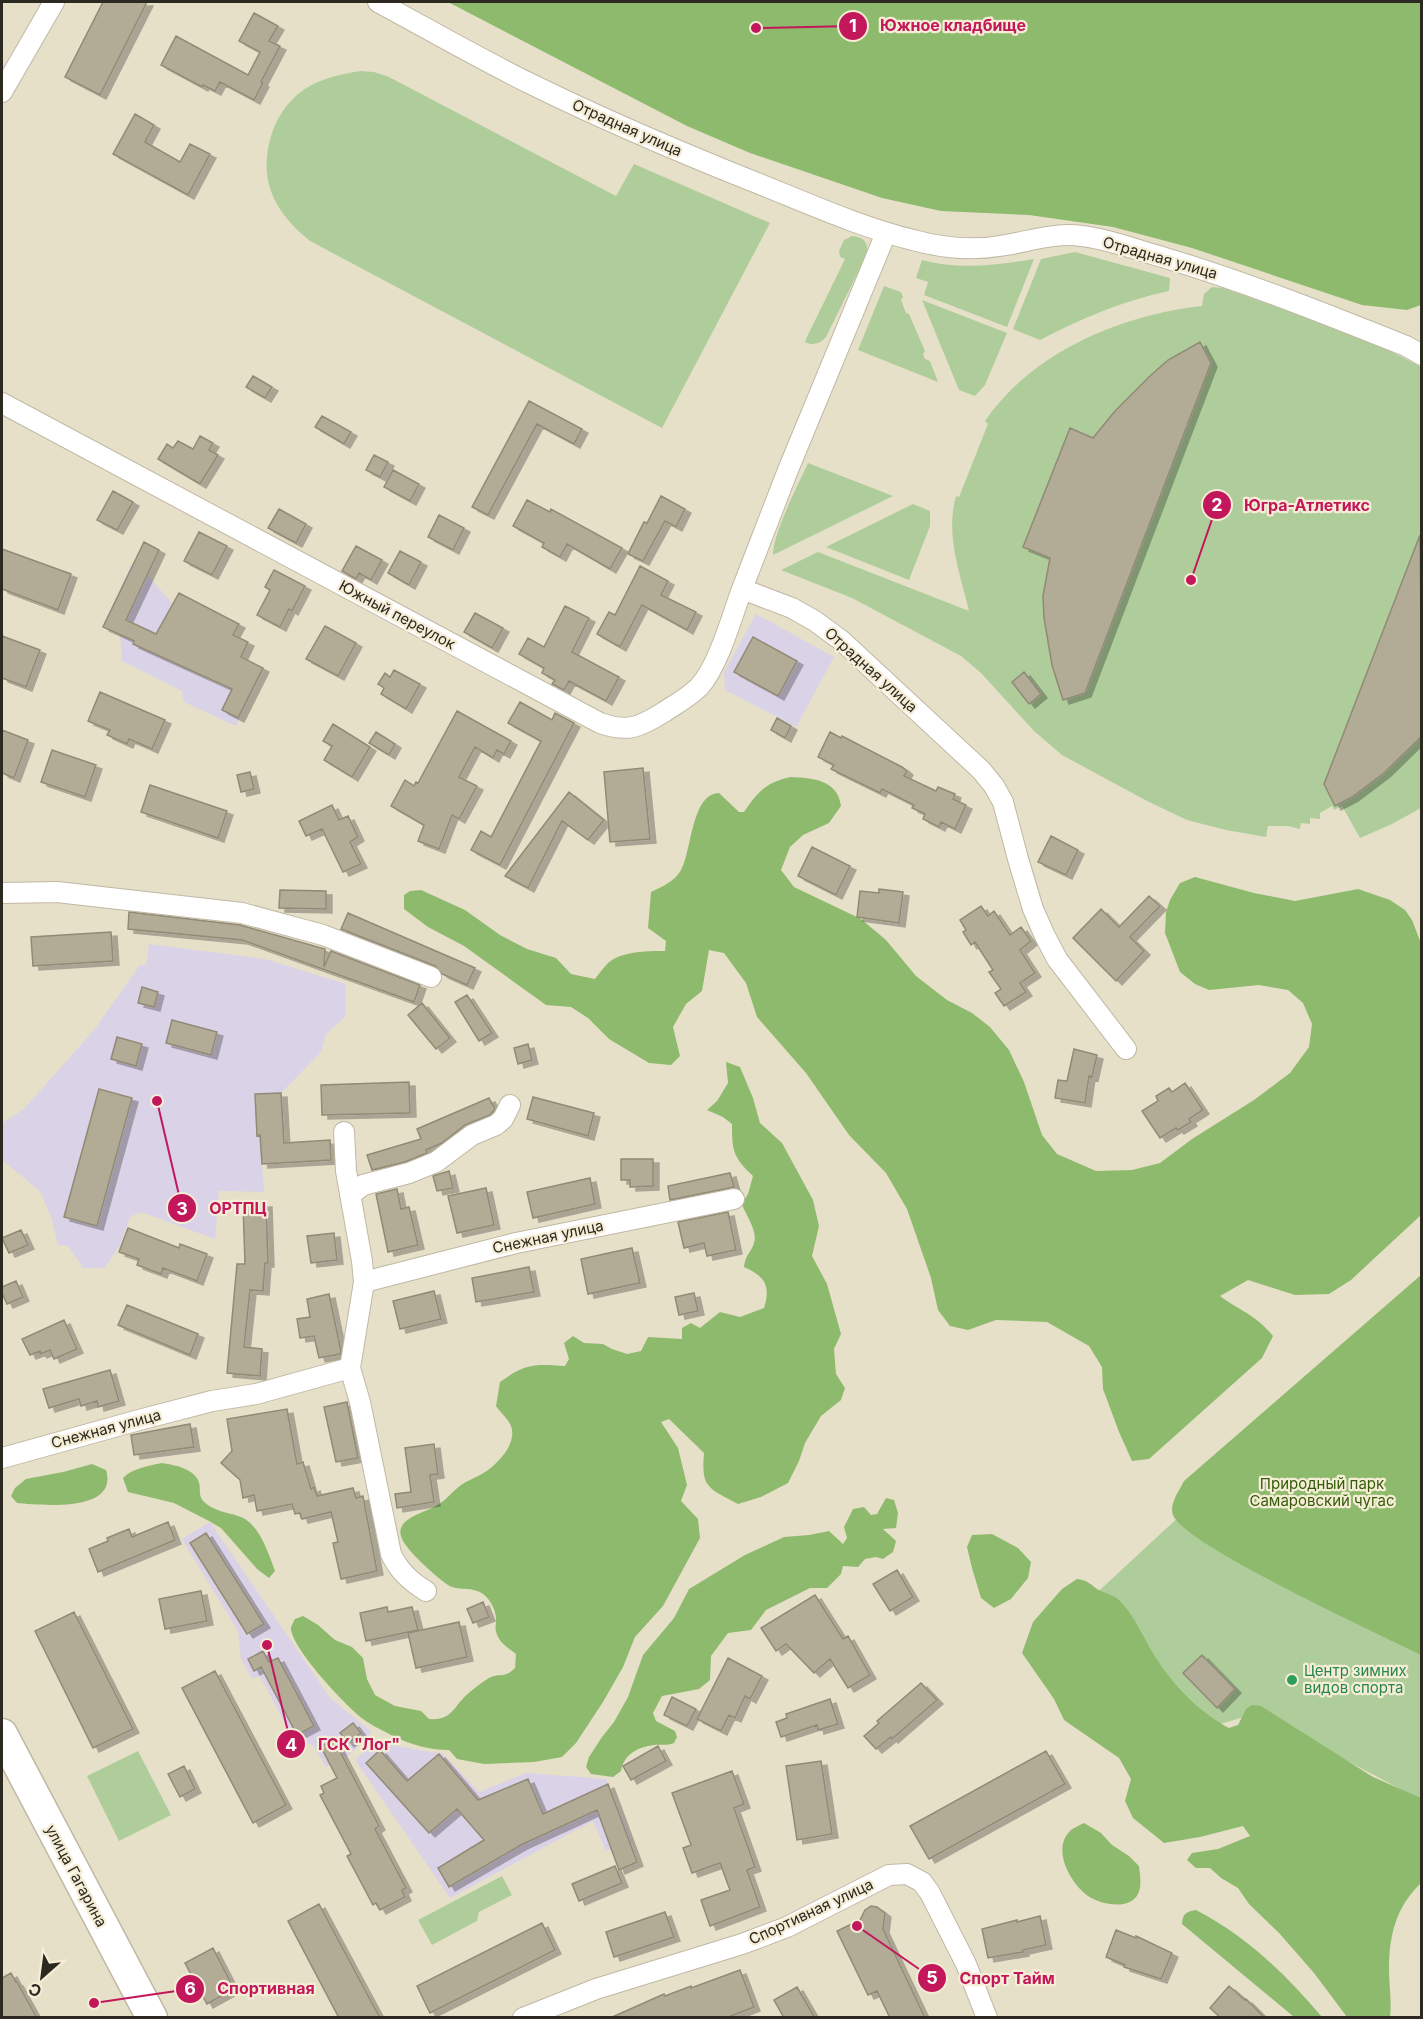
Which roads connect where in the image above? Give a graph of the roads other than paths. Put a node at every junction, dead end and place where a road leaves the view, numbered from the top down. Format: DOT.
graph roads {
  1 [pos="54,2"];
  2 [pos="378,2"];
  3 [pos="2,92"];
  4 [pos="886,233"];
  5 [pos="1422,355"];
  6 [pos="2,403"];
  7 [pos="742,589"];
  8 [pos="2,893"];
  9 [pos="431,976"];
  10 [pos="1126,1049"];
  11 [pos="510,1105"];
  12 [pos="344,1132"];
  13 [pos="350,1195"];
  14 [pos="734,1199"];
  15 [pos="364,1282"];
  16 [pos="350,1368"];
  17 [pos="2,1458"];
  18 [pos="426,1592"];
  19 [pos="2,1734"];
  20 [pos="2,1777"];
  21 [pos="46,1841"];
  22 [pos="69,1883"];
  23 [pos="131,2018"];
  24 [pos="152,2018"];
  25 [pos="523,2018"];
  26 [pos="987,2018"];
  1 -- 3 [label="street"];
  2 -- 4 [label="street, Отрадная улица"];
  4 -- 5 [label="street, Отрадная улица"];
  4 -- 7 [label="street"];
  6 -- 7 [label="street, Южный переулок"];
  7 -- 10 [label="street, Отрадная улица"];
  8 -- 9 [label="street"];
  11 -- 13 [label="street"];
  12 -- 13 [label="street"];
  13 -- 15 [label="street"];
  14 -- 15 [label="street, Снежная улица"];
  15 -- 16 [label="street"];
  16 -- 17 [label="street, Снежная улица"];
  16 -- 18 [label="street"];
  19 -- 21 [label="main road, улица Гагарина"];
  20 -- 21 [label="main road, улица Гагарина"];
  21 -- 22 [label="main road, улица Гагарина"];
  22 -- 23 [label="main road, улица Гагарина"];
  22 -- 24 [label="main road, улица Гагарина"];
  25 -- 26 [label="street, Спортивная улица"];
}
